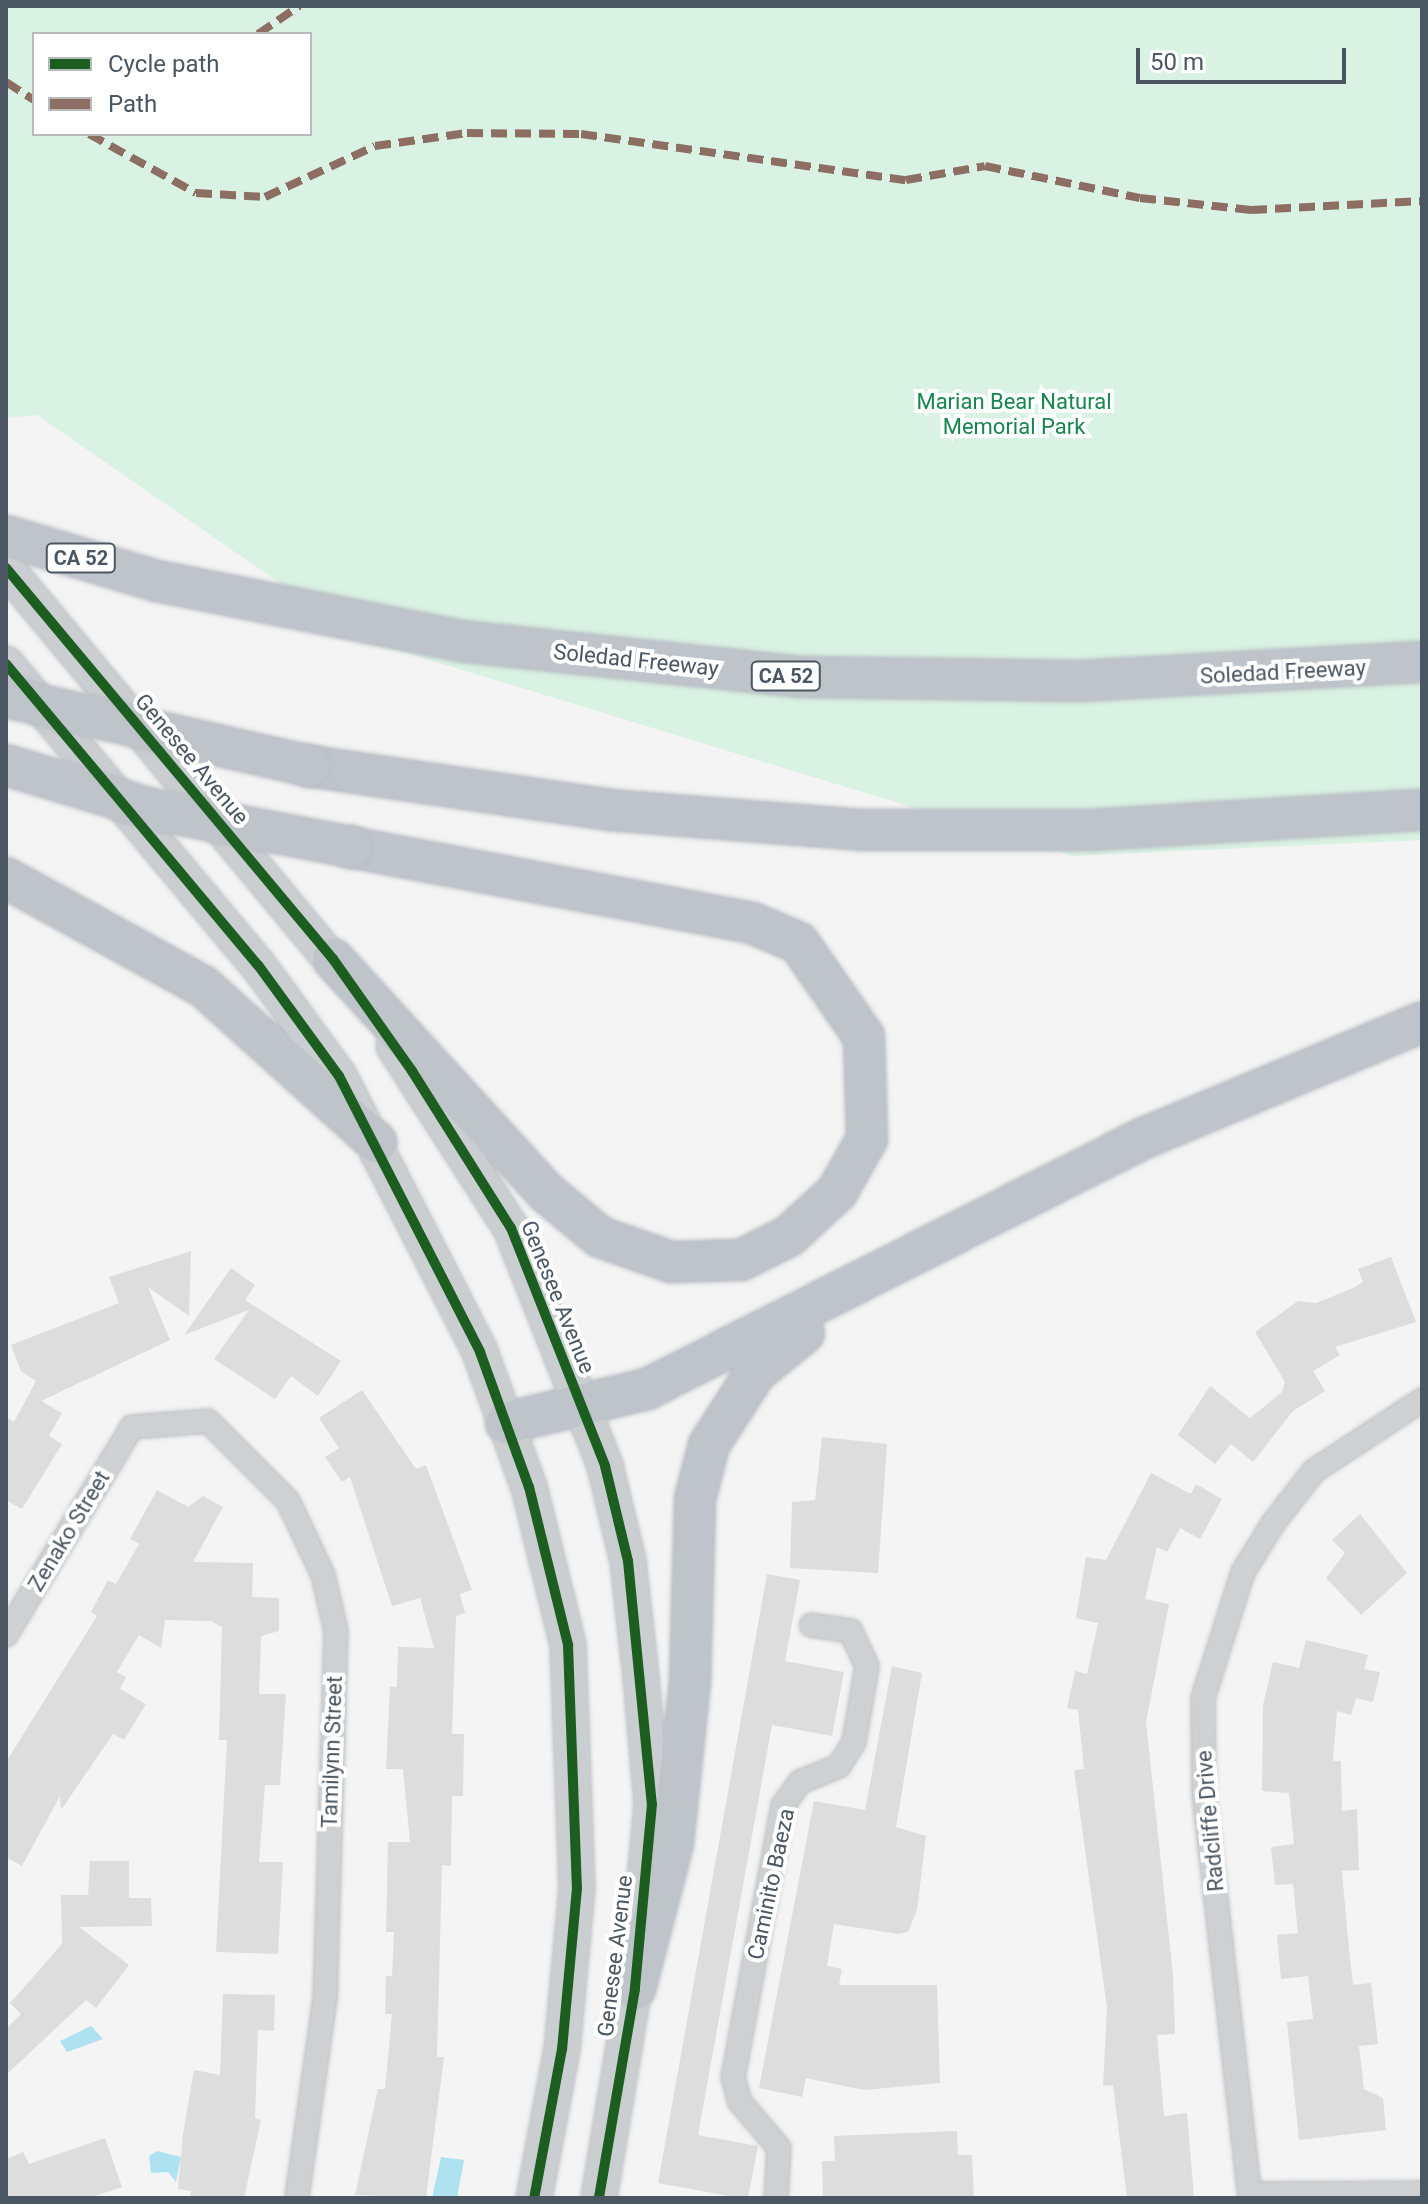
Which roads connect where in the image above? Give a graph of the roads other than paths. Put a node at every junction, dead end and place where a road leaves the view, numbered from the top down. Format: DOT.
graph roads {
  1 [pos="6,536"];
  2 [pos="6,568"];
  3 [pos="1422,662"];
  4 [pos="6,664"];
  5 [pos="6,697"];
  6 [pos="6,765"];
  7 [pos="1422,810"];
  8 [pos="6,878"];
  9 [pos="333,959"];
  10 [pos="1422,1022"];
  11 [pos="376,1142"];
  12 [pos="861,1287"];
  13 [pos="1422,1400"];
  14 [pos="581,1405"];
  15 [pos="506,1423"];
  16 [pos="132,1427"];
  17 [pos="811,1625"];
  18 [pos="6,1635"];
  19 [pos="635,1989"];
  20 [pos="1422,2193"];
  21 [pos="1250,2196"];
  22 [pos="297,2198"];
  23 [pos="534,2198"];
  24 [pos="599,2198"];
  25 [pos="776,2198"];
  1 -- 3 [label="highway, Soledad Freeway / CA 52"];
  2 -- 9 [label="main road, Genesee Avenue"];
  4 -- 11 [label="main road, Genesee Avenue"];
  5 -- 7 [label="highway, bridge"];
  6 -- 9 [label="highway, bridge"];
  8 -- 11 [label="highway"];
  9 -- 14 [label="main road, Genesee Avenue"];
  10 -- 12 [label="highway"];
  11 -- 15 [label="main road, Genesee Avenue"];
  12 -- 14 [label="highway"];
  12 -- 19 [label="highway"];
  13 -- 21 [label="street, Radcliffe Drive"];
  14 -- 15 [label="highway"];
  14 -- 19 [label="main road, Genesee Avenue"];
  15 -- 23 [label="main road, Genesee Avenue"];
  16 -- 18 [label="street, Zenako Street"];
  16 -- 22 [label="street, Tamilynn Street"];
  17 -- 25 [label="street, Caminito Baeza"];
  19 -- 24 [label="main road, Genesee Avenue"];
  20 -- 21 [label="street"];
}
